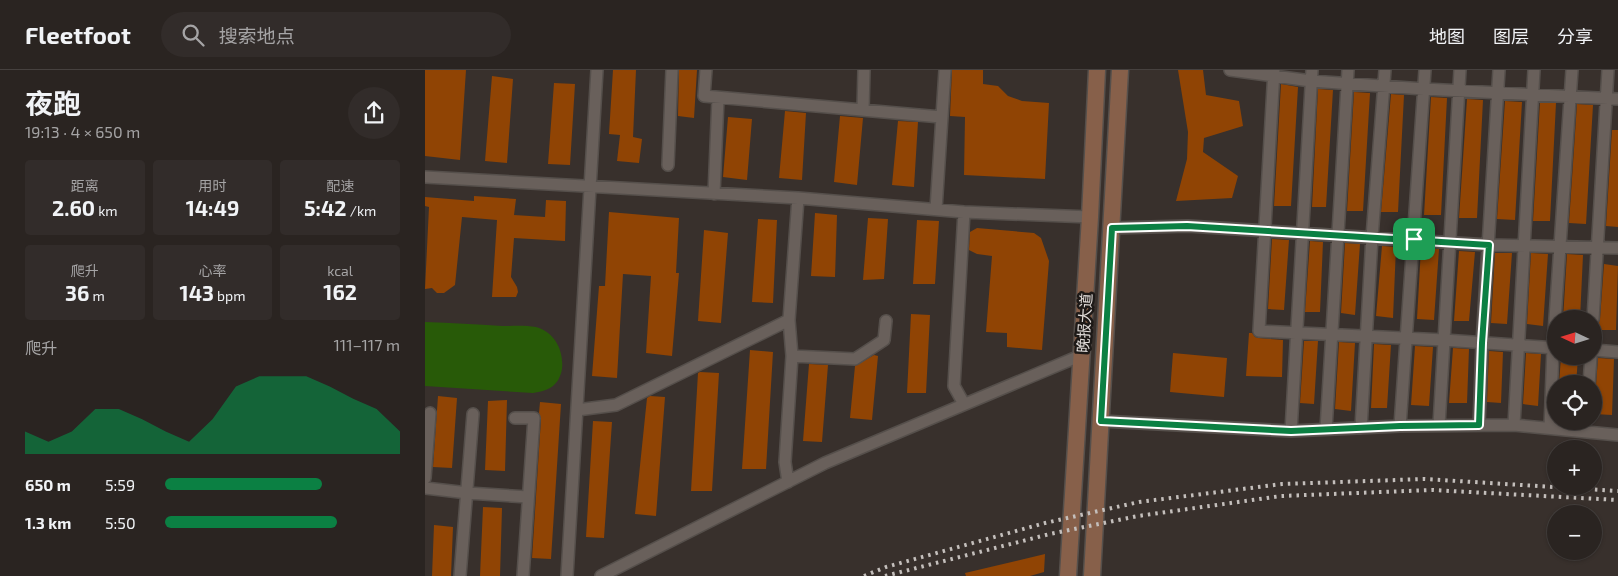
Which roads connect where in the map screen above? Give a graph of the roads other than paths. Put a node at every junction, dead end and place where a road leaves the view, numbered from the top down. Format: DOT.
graph roads {
  1 [pos="597,70"];
  2 [pos="673,70"];
  3 [pos="706,70"];
  4 [pos="864,70"];
  5 [pos="945,70"];
  6 [pos="1097,70"];
  7 [pos="1120,70"];
  8 [pos="1230,70"];
  9 [pos="1348,70"];
  10 [pos="1385,70"];
  11 [pos="1425,70"];
  12 [pos="1460,70"];
  13 [pos="1499,70"];
  14 [pos="1534,70"];
  15 [pos="1571,70"];
  16 [pos="1608,70"];
  17 [pos="1274,73"];
  18 [pos="1311,75"];
  19 [pos="1347,83"];
  20 [pos="1383,86"];
  21 [pos="1424,89"];
  22 [pos="1459,90"];
  23 [pos="1497,92"];
  24 [pos="1533,94"];
  25 [pos="1571,96"];
  26 [pos="718,98"];
  27 [pos="1606,98"];
  28 [pos="1618,99"];
  29 [pos="863,110"];
  30 [pos="941,117"];
  31 [pos="668,165"];
  32 [pos="425,177"];
  33 [pos="591,186"];
  34 [pos="714,194"];
  35 [pos="798,198"];
  36 [pos="936,209"];
  37 [pos="964,212"];
  38 [pos="1090,216"];
  39 [pos="1112,228"];
  40 [pos="1266,230"];
  41 [pos="1301,232"];
  42 [pos="1337,235"];
  43 [pos="1372,237"];
  44 [pos="1414,239"];
  45 [pos="1451,242"];
  46 [pos="1489,245"];
  47 [pos="1523,246"];
  48 [pos="1560,247"];
  49 [pos="1597,248"];
  50 [pos="1618,248"];
  51 [pos="1557,310"];
  52 [pos="1594,310"];
  53 [pos="789,320"];
  54 [pos="886,321"];
  55 [pos="1297,333"];
  56 [pos="1332,334"];
  57 [pos="1366,336"];
  58 [pos="1406,338"];
  59 [pos="1444,340"];
  60 [pos="1482,343"];
  61 [pos="1519,346"];
  62 [pos="1547,348"];
  63 [pos="1603,351"];
  64 [pos="1618,352"];
  65 [pos="1082,355"];
  66 [pos="792,356"];
  67 [pos="964,404"];
  68 [pos="577,410"];
  69 [pos="430,413"];
  70 [pos="473,414"];
  71 [pos="515,418"];
  72 [pos="1101,421"];
  73 [pos="1439,425"];
  74 [pos="1479,425"];
  75 [pos="1514,425"];
  76 [pos="1400,426"];
  77 [pos="1361,428"];
  78 [pos="1547,428"];
  79 [pos="1326,429"];
  80 [pos="1602,430"];
  81 [pos="1291,431"];
  82 [pos="1618,434"];
  83 [pos="425,478"];
  84 [pos="787,482"];
  85 [pos="425,488"];
  86 [pos="467,493"];
  87 [pos="528,497"];
  88 [pos="460,576"];
  89 [pos="523,576"];
  90 [pos="567,576"];
  91 [pos="601,576"];
  92 [pos="1068,576"];
  93 [pos="1092,576"];
  1 -- 33 [label="street"];
  2 -- 31 [label="street"];
  3 -- 26 [label="street"];
  4 -- 29 [label="street"];
  5 -- 30 [label="street"];
  6 -- 38 [label="main road, 晚报大道"];
  7 -- 39 [label="main road, 晚报大道"];
  8 -- 17 [label="street"];
  9 -- 19 [label="street"];
  10 -- 20 [label="street"];
  11 -- 21 [label="street"];
  12 -- 22 [label="street"];
  13 -- 23 [label="street"];
  14 -- 24 [label="street"];
  15 -- 25 [label="street"];
  16 -- 27 [label="street"];
  17 -- 18 [label="street"];
  17 -- 40 [label="street"];
  18 -- 19 [label="street"];
  18 -- 41 [label="street"];
  19 -- 20 [label="street"];
  19 -- 42 [label="street"];
  20 -- 21 [label="street"];
  20 -- 43 [label="street"];
  21 -- 22 [label="street"];
  21 -- 44 [label="street"];
  22 -- 23 [label="street"];
  22 -- 45 [label="street"];
  23 -- 24 [label="street"];
  23 -- 46 [label="street"];
  24 -- 25 [label="street"];
  24 -- 47 [label="street"];
  25 -- 27 [label="street"];
  25 -- 48 [label="street"];
  26 -- 29 [label="street"];
  26 -- 34 [label="street"];
  27 -- 28 [label="street"];
  27 -- 49 [label="street"];
  29 -- 30 [label="street"];
  30 -- 36 [label="street"];
  32 -- 33 [label="street"];
  33 -- 34 [label="street"];
  33 -- 68 [label="street"];
  34 -- 35 [label="street"];
  35 -- 36 [label="street"];
  35 -- 53 [label="street"];
  36 -- 37 [label="street"];
  37 -- 38 [label="street"];
  37 -- 67 [label="street"];
  38 -- 65 [label="main road, 晚报大道"];
  39 -- 40 [label="street"];
  39 -- 72 [label="main road, 晚报大道"];
  40 -- 41 [label="street"];
  40 -- 55 [label="street"];
  41 -- 42 [label="street"];
  41 -- 55 [label="street"];
  42 -- 43 [label="street"];
  42 -- 56 [label="street"];
  43 -- 44 [label="street"];
  43 -- 57 [label="street"];
  44 -- 45 [label="street"];
  44 -- 58 [label="street"];
  45 -- 46 [label="street"];
  45 -- 59 [label="street"];
  46 -- 47 [label="street"];
  46 -- 60 [label="street"];
  47 -- 48 [label="street"];
  47 -- 61 [label="street"];
  48 -- 49 [label="street"];
  48 -- 51 [label="street"];
  49 -- 50 [label="street"];
  49 -- 52 [label="street"];
  53 -- 66 [label="street"];
  53 -- 68 [label="street"];
  54 -- 66 [label="street"];
  55 -- 56 [label="street"];
  55 -- 81 [label="street"];
  56 -- 57 [label="street"];
  56 -- 79 [label="street"];
  57 -- 58 [label="street"];
  57 -- 77 [label="street"];
  58 -- 59 [label="street"];
  58 -- 76 [label="street"];
  59 -- 60 [label="street"];
  59 -- 73 [label="street"];
  60 -- 61 [label="street"];
  60 -- 74 [label="street"];
  61 -- 62 [label="street"];
  61 -- 75 [label="street"];
  63 -- 64 [label="street"];
  65 -- 67 [label="street"];
  65 -- 92 [label="main road, 晚报大道"];
  66 -- 84 [label="street"];
  67 -- 84 [label="street"];
  68 -- 90 [label="street"];
  69 -- 83 [label="street"];
  70 -- 86 [label="street"];
  71 -- 87 [label="street"];
  72 -- 81 [label="street"];
  72 -- 93 [label="main road, 晚报大道"];
  73 -- 74 [label="street"];
  73 -- 76 [label="street"];
  74 -- 75 [label="street"];
  75 -- 78 [label="street"];
  76 -- 77 [label="street"];
  77 -- 79 [label="street"];
  79 -- 81 [label="street"];
  80 -- 82 [label="street"];
  84 -- 91 [label="street"];
  85 -- 86 [label="street"];
  86 -- 87 [label="street"];
  86 -- 88 [label="street"];
  87 -- 89 [label="street"];
}
